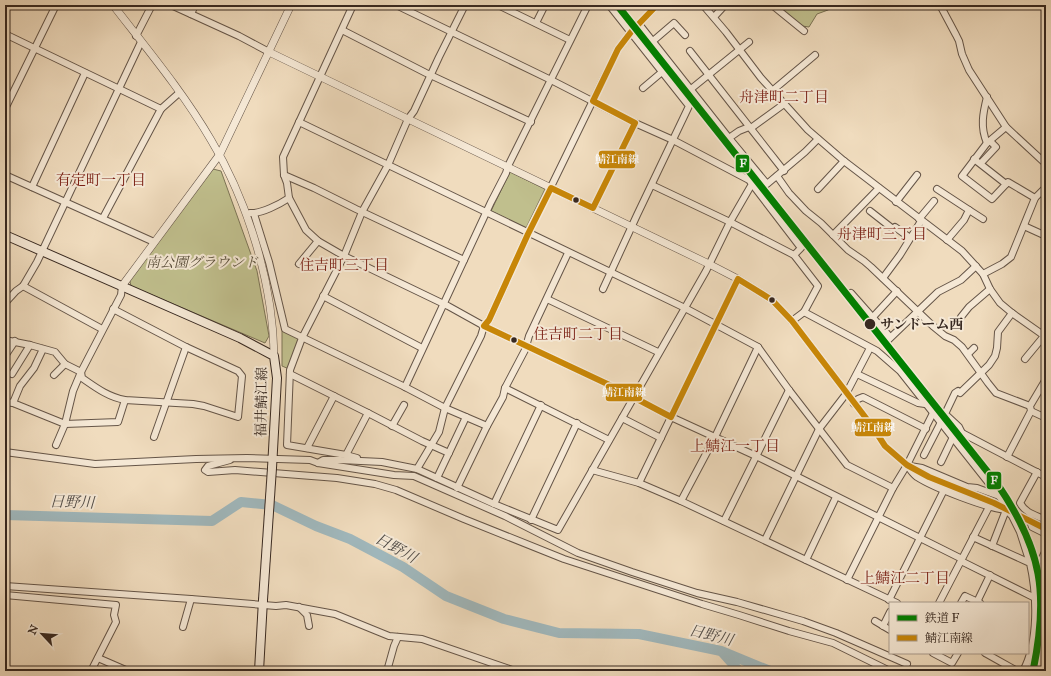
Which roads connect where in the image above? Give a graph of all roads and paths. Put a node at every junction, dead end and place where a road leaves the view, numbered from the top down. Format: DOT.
graph roads {
  1 [pos="56,5"];
  2 [pos="113,5"];
  3 [pos="152,5"];
  4 [pos="171,5"];
  5 [pos="195,5"];
  6 [pos="291,5"];
  7 [pos="353,5"];
  8 [pos="396,5"];
  9 [pos="465,5"];
  10 [pos="545,5"];
  11 [pos="588,5"];
  12 [pos="609,5"];
  13 [pos="657,5"];
  14 [pos="703,5"];
  15 [pos="725,5"];
  16 [pos="772,5"];
  17 [pos="940,5"];
  18 [pos="502,6"];
  19 [pos="405,7"];
  20 [pos="191,14"];
  21 [pos="714,17"];
  22 [pos="536,23"];
  23 [pos="639,24"];
  24 [pos="342,30"];
  25 [pos="804,31"];
  26 [pos="451,32"];
  27 [pos="631,32"];
  28 [pos="5,34"];
  29 [pos="685,35"];
  30 [pos="139,39"];
  31 [pos="570,40"];
  32 [pos="653,41"];
  33 [pos="749,42"];
  34 [pos="34,49"];
  35 [pos="739,49"];
  36 [pos="690,51"];
  37 [pos="269,52"];
  38 [pos="815,55"];
  39 [pos="662,72"];
  40 [pos="85,73"];
  41 [pos="431,75"];
  42 [pos="319,76"];
  43 [pos="709,76"];
  44 [pos="551,80"];
  45 [pos="643,88"];
  46 [pos="119,89"];
  47 [pos="691,89"];
  48 [pos="772,91"];
  49 [pos="179,93"];
  50 [pos="987,97"];
  51 [pos="593,101"];
  52 [pos="784,104"];
  53 [pos="162,109"];
  54 [pos="5,110"];
  55 [pos="408,119"];
  56 [pos="299,122"];
  57 [pos="531,122"];
  58 [pos="635,123"];
  59 [pos="1006,127"];
  60 [pos="750,128"];
  61 [pos="729,138"];
  62 [pos="818,139"];
  63 [pos="673,140"];
  64 [pos="988,142"];
  65 [pos="220,154"];
  66 [pos="974,159"];
  67 [pos="844,161"];
  68 [pos="981,163"];
  69 [pos="1046,164"];
  70 [pos="388,165"];
  71 [pos="508,166"];
  72 [pos="784,170"];
  73 [pos="5,175"];
  74 [pos="284,175"];
  75 [pos="917,175"];
  76 [pos="777,176"];
  77 [pos="752,184"];
  78 [pos="1006,184"];
  79 [pos="652,185"];
  80 [pos="32,187"];
  81 [pos="551,188"];
  82 [pos="879,188"];
  83 [pos="818,189"];
  84 [pos="938,189"];
  85 [pos="1046,189"];
  86 [pos="289,198"];
  87 [pos="1035,198"];
  88 [pos="934,201"];
  89 [pos="66,202"];
  90 [pos="896,202"];
  91 [pos="593,208"];
  92 [pos="969,210"];
  93 [pos="870,211"];
  94 [pos="362,212"];
  95 [pos="487,212"];
  96 [pos="245,213"];
  97 [pos="254,214"];
  98 [pos="103,218"];
  99 [pos="983,219"];
  100 [pos="920,220"];
  101 [pos="730,222"];
  102 [pos="1024,226"];
  103 [pos="632,227"];
  104 [pos="528,234"];
  105 [pos="833,234"];
  106 [pos="5,235"];
  107 [pos="1046,236"];
  108 [pos="910,238"];
  109 [pos="947,240"];
  110 [pos="318,241"];
  111 [pos="154,242"];
  112 [pos="42,251"];
  113 [pos="568,253"];
  114 [pos="794,255"];
  115 [pos="344,256"];
  116 [pos="464,260"];
  117 [pos="299,264"];
  118 [pos="709,264"];
  119 [pos="976,266"];
  120 [pos="611,273"];
  121 [pos="983,274"];
  122 [pos="883,278"];
  123 [pos="738,279"];
  124 [pos="23,286"];
  125 [pos="122,286"];
  126 [pos="604,289"];
  127 [pos="990,289"];
  128 [pos="897,291"];
  129 [pos="852,293"];
  130 [pos="323,296"];
  131 [pos="547,299"];
  132 [pos="5,303"];
  133 [pos="444,304"];
  134 [pos="961,306"];
  135 [pos="684,308"];
  136 [pos="113,309"];
  137 [pos="917,311"];
  138 [pos="804,312"];
  139 [pos="966,312"];
  140 [pos="1012,313"];
  141 [pos="873,317"];
  142 [pos="961,317"];
  143 [pos="792,321"];
  144 [pos="717,324"];
  145 [pos="484,326"];
  146 [pos="102,329"];
  147 [pos="1045,337"];
  148 [pos="302,338"];
  149 [pos="5,340"];
  150 [pos="15,342"];
  151 [pos="526,344"];
  152 [pos="30,345"];
  153 [pos="186,347"];
  154 [pos="758,347"];
  155 [pos="422,348"];
  156 [pos="870,348"];
  157 [pos="974,348"];
  158 [pos="43,349"];
  159 [pos="658,352"];
  160 [pos="968,354"];
  161 [pos="5,356"];
  162 [pos="274,356"];
  163 [pos="1025,359"];
  164 [pos="65,364"];
  165 [pos="81,372"];
  166 [pos="981,372"];
  167 [pos="12,374"];
  168 [pos="290,374"];
  169 [pos="857,374"];
  170 [pos="54,375"];
  171 [pos="1046,379"];
  172 [pos="404,387"];
  173 [pos="505,388"];
  174 [pos="789,390"];
  175 [pos="846,394"];
  176 [pos="334,396"];
  177 [pos="633,397"];
  178 [pos="125,400"];
  179 [pos="5,402"];
  180 [pos="167,402"];
  181 [pos="13,403"];
  182 [pos="854,404"];
  183 [pos="925,404"];
  184 [pos="404,405"];
  185 [pos="541,405"];
  186 [pos="445,408"];
  187 [pos="1030,408"];
  188 [pos="368,412"];
  189 [pos="933,413"];
  190 [pos="466,417"];
  191 [pos="671,417"];
  192 [pos="622,418"];
  193 [pos="1046,418"];
  194 [pos="941,422"];
  195 [pos="578,423"];
  196 [pos="65,424"];
  197 [pos="392,426"];
  198 [pos="486,426"];
  199 [pos="819,429"];
  200 [pos="926,429"];
  201 [pos="962,433"];
  202 [pos="154,437"];
  203 [pos="715,437"];
  204 [pos="953,437"];
  205 [pos="661,438"];
  206 [pos="609,440"];
  207 [pos="431,444"];
  208 [pos="56,445"];
  209 [pos="307,448"];
  210 [pos="5,452"];
  211 [pos="449,453"];
  212 [pos="346,455"];
  213 [pos="924,455"];
  214 [pos="756,456"];
  215 [pos="1007,457"];
  216 [pos="235,458"];
  217 [pos="273,459"];
  218 [pos="368,462"];
  219 [pos="941,462"];
  220 [pos="318,463"];
  221 [pos="906,465"];
  222 [pos="417,469"];
  223 [pos="592,470"];
  224 [pos="1037,472"];
  225 [pos="797,477"];
  226 [pos="1046,477"];
  227 [pos="437,478"];
  228 [pos="639,484"];
  229 [pos="457,488"];
  230 [pos="893,488"];
  231 [pos="944,490"];
  232 [pos="999,496"];
  233 [pos="836,497"];
  234 [pos="681,501"];
  235 [pos="494,504"];
  236 [pos="992,505"];
  237 [pos="1006,510"];
  238 [pos="1031,514"];
  239 [pos="879,517"];
  240 [pos="531,520"];
  241 [pos="1046,520"];
  242 [pos="724,521"];
  243 [pos="1034,523"];
  244 [pos="1046,528"];
  245 [pos="1046,534"];
  246 [pos="921,537"];
  247 [pos="973,537"];
  248 [pos="765,540"];
  249 [pos="992,546"];
  250 [pos="1046,550"];
  251 [pos="806,560"];
  252 [pos="962,560"];
  253 [pos="1041,560"];
  254 [pos="1030,563"];
  255 [pos="990,576"];
  256 [pos="847,580"];
  257 [pos="5,586"];
  258 [pos="5,596"];
  259 [pos="1035,598"];
  260 [pos="191,599"];
  261 [pos="263,602"];
  262 [pos="894,602"];
  263 [pos="940,602"];
  264 [pos="962,602"];
  265 [pos="979,602"];
  266 [pos="299,607"];
  267 [pos="889,614"];
  268 [pos="875,621"];
  269 [pos="308,626"];
  270 [pos="883,626"];
  271 [pos="1031,626"];
  272 [pos="183,627"];
  273 [pos="889,629"];
  274 [pos="398,637"];
  275 [pos="935,654"];
  276 [pos="957,654"];
  277 [pos="988,654"];
  278 [pos="98,658"];
  279 [pos="906,664"];
  280 [pos="91,671"];
  281 [pos="128,671"];
  282 [pos="259,671"];
  283 [pos="387,671"];
  284 [pos="515,671"];
  285 [pos="890,671"];
  286 [pos="1017,671"];
  287 [pos="1023,671"];
  1 -- 34 [label="street"];
  2 -- 30 [label="street"];
  3 -- 30 [label="street"];
  4 -- 20 [label="street"];
  5 -- 20 [label="street"];
  6 -- 37 [label="street"];
  7 -- 24 [label="street"];
  8 -- 19 [label="street"];
  9 -- 26 [label="street"];
  10 -- 22 [label="street"];
  11 -- 31 [label="street"];
  12 -- 27 [label="street"];
  13 -- 23 [label="street"];
  14 -- 21 [label="street"];
  15 -- 21 [label="street"];
  16 -- 25 [label="street"];
  17 -- 50 [label="street"];
  18 -- 22 [label="street"];
  19 -- 26 [label="street"];
  20 -- 37 [label="street"];
  21 -- 35 [label="street"];
  22 -- 31 [label="street"];
  23 -- 27 [label="street"];
  23 -- 32 [label="street"];
  24 -- 41 [label="street"];
  24 -- 42 [label="street"];
  26 -- 41 [label="street"];
  26 -- 44 [label="street"];
  27 -- 39 [label="street"];
  27 -- 51 [label="street"];
  28 -- 34 [label="street"];
  29 -- 32 [label="street"];
  30 -- 46 [label="street"];
  30 -- 49 [label="street"];
  31 -- 44 [label="street"];
  32 -- 47 [label="street"];
  33 -- 35 [label="street"];
  34 -- 40 [label="street"];
  34 -- 54 [label="street"];
  35 -- 43 [label="street"];
  35 -- 48 [label="street"];
  36 -- 43 [label="street"];
  37 -- 42 [label="street"];
  37 -- 65 [label="street"];
  38 -- 48 [label="street"];
  39 -- 45 [label="street"];
  39 -- 63 [label="street"];
  40 -- 46 [label="street"];
  40 -- 80 [label="street"];
  41 -- 55 [label="street"];
  41 -- 57 [label="street"];
  42 -- 55 [label="street"];
  42 -- 56 [label="street"];
  43 -- 47 [label="street"];
  43 -- 60 [label="street"];
  44 -- 51 [label="street"];
  44 -- 57 [label="street"];
  46 -- 53 [label="street"];
  46 -- 89 [label="street"];
  47 -- 61 [label="street"];
  48 -- 52 [label="street"];
  49 -- 53 [label="street"];
  49 -- 65 [label="street"];
  50 -- 59 [label="street"];
  50 -- 64 [label="street"];
  51 -- 58 [label="street"];
  51 -- 81 [label="street"];
  52 -- 60 [label="street"];
  52 -- 62 [label="street"];
  53 -- 98 [label="street"];
  55 -- 70 [label="street"];
  55 -- 71 [label="street"];
  56 -- 70 [label="street"];
  56 -- 74 [label="street"];
  57 -- 71 [label="street"];
  58 -- 63 [label="street"];
  58 -- 91 [label="street"];
  59 -- 64 [label="street"];
  59 -- 69 [label="street"];
  60 -- 61 [label="street"];
  60 -- 72 [label="street"];
  61 -- 76 [label="street"];
  62 -- 67 [label="street"];
  62 -- 72 [label="street"];
  63 -- 77 [label="street"];
  63 -- 79 [label="street"];
  64 -- 66 [label="street"];
  64 -- 68 [label="street"];
  65 -- 96 [label="street"];
  65 -- 111 [label="street"];
  66 -- 68 [label="street"];
  66 -- 78 [label="street"];
  67 -- 82 [label="street"];
  67 -- 83 [label="street"];
  68 -- 78 [label="street"];
  70 -- 94 [label="street"];
  70 -- 95 [label="street"];
  71 -- 81 [label="street"];
  71 -- 95 [label="street"];
  72 -- 76 [label="street"];
  73 -- 80 [label="street"];
  74 -- 86 [label="street"];
  74 -- 94 [label="street"];
  75 -- 90 [label="street"];
  76 -- 105 [label="street"];
  77 -- 101 [label="street"];
  77 -- 114 [label="street"];
  78 -- 87 [label="street"];
  79 -- 101 [label="street"];
  79 -- 103 [label="street"];
  80 -- 89 [label="street"];
  81 -- 91 [label="street"];
  81 -- 104 [label="street"];
  82 -- 90 [label="street"];
  82 -- 105 [label="street"];
  84 -- 92 [label="street"];
  85 -- 87 [label="street"];
  86 -- 97 [label="street"];
  86 -- 110 [label="street"];
  87 -- 102 [label="street"];
  88 -- 100 [label="street"];
  89 -- 98 [label="street"];
  89 -- 112 [label="street"];
  90 -- 100 [label="street"];
  91 -- 103 [label="street"];
  92 -- 99 [label="street"];
  92 -- 109 [label="street"];
  93 -- 108 [label="street"];
  94 -- 115 [label="street"];
  94 -- 116 [label="street"];
  95 -- 104 [label="street"];
  95 -- 116 [label="street"];
  96 -- 97 [label="street"];
  96 -- 162 [label="street"];
  97 -- 148 [label="street"];
  98 -- 111 [label="street"];
  100 -- 108 [label="street"];
  100 -- 109 [label="street"];
  101 -- 114 [label="street"];
  101 -- 118 [label="street"];
  102 -- 107 [label="street"];
  102 -- 121 [label="street"];
  103 -- 118 [label="street"];
  103 -- 120 [label="street"];
  104 -- 113 [label="street"];
  104 -- 145 [label="street"];
  105 -- 122 [label="street"];
  106 -- 112 [label="main road, 福井鯖江線"];
  108 -- 122 [label="street"];
  109 -- 119 [label="street"];
  110 -- 115 [label="street"];
  110 -- 117 [label="street"];
  111 -- 125 [label="street"];
  112 -- 124 [label="street"];
  112 -- 125 [label="main road, 福井鯖江線"];
  113 -- 120 [label="street"];
  113 -- 131 [label="street"];
  114 -- 138 [label="street"];
  115 -- 130 [label="street"];
  115 -- 133 [label="street"];
  116 -- 133 [label="street"];
  118 -- 123 [label="street"];
  118 -- 135 [label="street"];
  119 -- 121 [label="street"];
  119 -- 137 [label="street"];
  120 -- 126 [label="street"];
  120 -- 135 [label="street"];
  121 -- 127 [label="street"];
  122 -- 128 [label="street"];
  123 -- 143 [label="street"];
  123 -- 144 [label="street"];
  124 -- 132 [label="street"];
  124 -- 146 [label="street"];
  125 -- 136 [label="street"];
  125 -- 162 [label="main road, 福井鯖江線"];
  127 -- 139 [label="street"];
  127 -- 140 [label="street"];
  128 -- 137 [label="street"];
  128 -- 141 [label="street"];
  129 -- 141 [label="street"];
  130 -- 148 [label="street"];
  130 -- 155 [label="street"];
  131 -- 151 [label="street"];
  131 -- 159 [label="street"];
  133 -- 145 [label="street"];
  133 -- 155 [label="street"];
  134 -- 139 [label="street"];
  135 -- 144 [label="street"];
  135 -- 159 [label="street"];
  136 -- 146 [label="street"];
  136 -- 153 [label="street"];
  137 -- 141 [label="street"];
  137 -- 160 [label="street"];
  138 -- 143 [label="street"];
  138 -- 156 [label="street"];
  139 -- 142 [label="street"];
  140 -- 147 [label="street"];
  140 -- 166 [label="street"];
  143 -- 175 [label="street"];
  144 -- 154 [label="street"];
  144 -- 191 [label="street"];
  145 -- 151 [label="street"];
  145 -- 186 [label="street"];
  146 -- 165 [label="street"];
  147 -- 163 [label="street"];
  148 -- 168 [label="street"];
  148 -- 172 [label="street"];
  149 -- 150 [label="street"];
  150 -- 152 [label="street"];
  150 -- 161 [label="street"];
  151 -- 173 [label="street"];
  151 -- 177 [label="street"];
  152 -- 158 [label="street"];
  152 -- 167 [label="street"];
  153 -- 180 [label="street"];
  153 -- 180 [label="street"];
  154 -- 174 [label="street"];
  154 -- 203 [label="street"];
  155 -- 172 [label="street"];
  156 -- 169 [label="street"];
  156 -- 183 [label="street"];
  157 -- 160 [label="street"];
  158 -- 164 [label="street"];
  158 -- 181 [label="street"];
  159 -- 177 [label="street"];
  160 -- 166 [label="street"];
  162 -- 217 [label="main road, 福井鯖江線"];
  164 -- 165 [label="street"];
  164 -- 170 [label="street"];
  165 -- 178 [label="street"];
  165 -- 196 [label="street"];
  166 -- 187 [label="street"];
  166 -- 201 [label="street"];
  168 -- 176 [label="street"];
  168 -- 209 [label="street"];
  169 -- 175 [label="street"];
  169 -- 183 [label="street"];
  171 -- 187 [label="street"];
  172 -- 186 [label="street"];
  173 -- 185 [label="street"];
  173 -- 198 [label="street"];
  174 -- 199 [label="street"];
  174 -- 214 [label="street"];
  175 -- 182 [label="street"];
  175 -- 199 [label="street"];
  176 -- 188 [label="street"];
  176 -- 209 [label="street"];
  177 -- 191 [label="street"];
  177 -- 192 [label="street"];
  178 -- 180 [label="street"];
  178 -- 196 [label="street"];
  179 -- 181 [label="street"];
  180 -- 202 [label="street"];
  181 -- 196 [label="street"];
  182 -- 200 [label="street"];
  182 -- 221 [label="street"];
  183 -- 189 [label="street"];
  184 -- 197 [label="street"];
  185 -- 195 [label="street"];
  185 -- 235 [label="street"];
  186 -- 190 [label="street"];
  186 -- 207 [label="street"];
  187 -- 193 [label="street"];
  187 -- 215 [label="street"];
  188 -- 197 [label="street"];
  188 -- 212 [label="street"];
  189 -- 194 [label="street"];
  189 -- 200 [label="street"];
  190 -- 198 [label="street"];
  190 -- 211 [label="street"];
  191 -- 203 [label="street"];
  191 -- 205 [label="street"];
  192 -- 205 [label="street"];
  192 -- 206 [label="street"];
  194 -- 204 [label="street"];
  194 -- 213 [label="street"];
  195 -- 206 [label="street"];
  195 -- 240 [label="street"];
  196 -- 208 [label="street"];
  197 -- 207 [label="street"];
  198 -- 229 [label="street"];
  199 -- 225 [label="street"];
  199 -- 230 [label="street"];
  200 -- 221 [label="street"];
  201 -- 204 [label="street"];
  201 -- 215 [label="street"];
  203 -- 214 [label="street"];
  203 -- 234 [label="street"];
  204 -- 219 [label="street"];
  204 -- 232 [label="street"];
  205 -- 228 [label="street"];
  206 -- 223 [label="street"];
  207 -- 211 [label="street"];
  207 -- 222 [label="street"];
  209 -- 212 [label="street"];
  210 -- 216 [label="street"];
  211 -- 227 [label="street"];
  212 -- 218 [label="street"];
  214 -- 225 [label="street"];
  214 -- 242 [label="street"];
  215 -- 224 [label="street"];
  216 -- 217 [label="street"];
  216 -- 285 [label="street"];
  217 -- 220 [label="street"];
  217 -- 261 [label="main road, 福井鯖江線, bridge"];
  218 -- 220 [label="street"];
  218 -- 222 [label="street"];
  220 -- 279 [label="street"];
  221 -- 230 [label="street"];
  221 -- 231 [label="street"];
  221 -- 232 [label="street"];
  221 -- 236 [label="street"];
  222 -- 227 [label="street"];
  223 -- 228 [label="street"];
  223 -- 240 [label="street"];
  224 -- 226 [label="street"];
  224 -- 238 [label="street"];
  225 -- 233 [label="street"];
  225 -- 248 [label="street"];
  227 -- 229 [label="street"];
  228 -- 234 [label="street"];
  229 -- 235 [label="street"];
  230 -- 239 [label="street"];
  231 -- 236 [label="street"];
  231 -- 246 [label="street"];
  232 -- 237 [label="street"];
  233 -- 239 [label="street"];
  233 -- 251 [label="street"];
  234 -- 242 [label="street"];
  235 -- 240 [label="street"];
  236 -- 237 [label="street"];
  236 -- 247 [label="street"];
  237 -- 249 [label="street"];
  237 -- 254 [label="street"];
  238 -- 241 [label="street"];
  238 -- 245 [label="street"];
  239 -- 246 [label="street"];
  239 -- 256 [label="street"];
  242 -- 248 [label="street"];
  243 -- 244 [label="street"];
  246 -- 252 [label="street"];
  246 -- 262 [label="street"];
  247 -- 249 [label="street"];
  247 -- 252 [label="street"];
  248 -- 251 [label="street"];
  249 -- 254 [label="street"];
  250 -- 253 [label="street"];
  251 -- 256 [label="street"];
  252 -- 255 [label="street"];
  252 -- 263 [label="street"];
  254 -- 259 [label="street"];
  255 -- 259 [label="street"];
  255 -- 265 [label="street"];
  256 -- 262 [label="street"];
  257 -- 260 [label="street"];
  258 -- 278 [label="street"];
  259 -- 271 [label="street"];
  260 -- 261 [label="street"];
  260 -- 272 [label="street"];
  261 -- 266 [label="street"];
  261 -- 282 [label="main road, 福井鯖江線"];
  264 -- 265 [label="street"];
  266 -- 269 [label="street"];
  266 -- 274 [label="street"];
  267 -- 270 [label="street"];
  268 -- 270 [label="street"];
  270 -- 273 [label="street"];
  271 -- 287 [label="street"];
  274 -- 283 [label="street"];
  274 -- 284 [label="street"];
  275 -- 276 [label="street"];
  277 -- 286 [label="street"];
  278 -- 280 [label="street"];
  278 -- 281 [label="street"];
}
